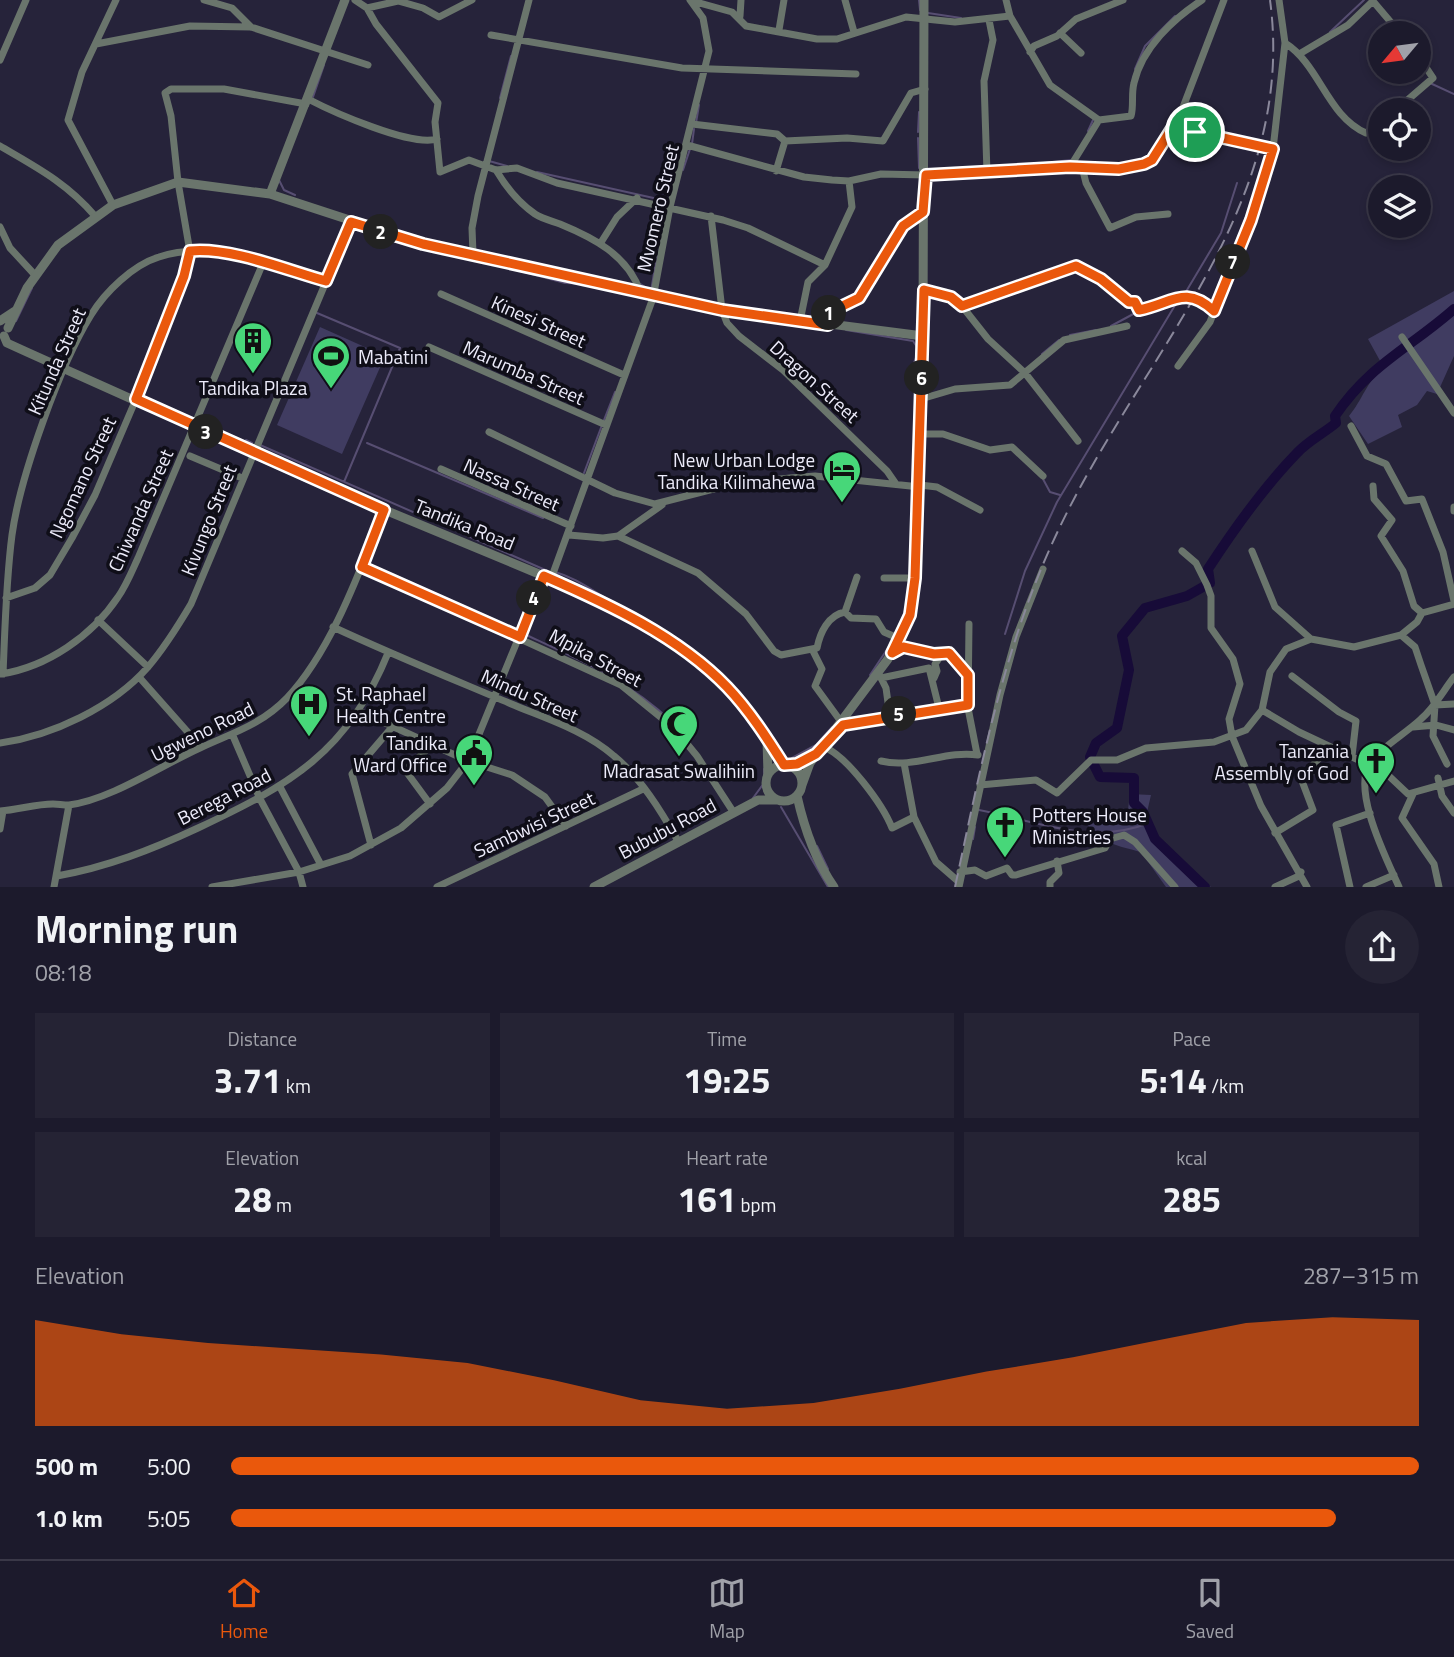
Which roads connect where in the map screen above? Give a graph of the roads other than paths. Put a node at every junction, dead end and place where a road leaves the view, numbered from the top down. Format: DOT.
graph roads {
  1 [pos="26,0"];
  2 [pos="116,0"];
  3 [pos="204,0"];
  4 [pos="345,0"];
  5 [pos="355,0"];
  6 [pos="472,0"];
  7 [pos="529,0"];
  8 [pos="741,0"];
  9 [pos="784,0"];
  10 [pos="845,0"];
  11 [pos="924,0"];
  12 [pos="1006,0"];
  13 [pos="1123,0"];
  14 [pos="1202,0"];
  15 [pos="1224,0"];
  16 [pos="1279,0"];
  17 [pos="1372,0"];
  18 [pos="691,1"];
  19 [pos="368,8"];
  20 [pos="740,16"];
  21 [pos="1010,16"];
  22 [pos="924,18"];
  23 [pos="989,20"];
  24 [pos="1390,21"];
  25 [pos="251,27"];
  26 [pos="779,30"];
  27 [pos="854,32"];
  28 [pos="1060,33"];
  29 [pos="491,35"];
  30 [pos="519,40"];
  31 [pos="1285,43"];
  32 [pos="96,44"];
  33 [pos="327,50"];
  34 [pos="1030,52"];
  35 [pos="1081,52"];
  36 [pos="1301,53"];
  37 [pos="0,60"];
  38 [pos="368,65"];
  39 [pos="706,70"];
  40 [pos="856,74"];
  41 [pos="1426,84"];
  42 [pos="925,89"];
  43 [pos="1410,98"];
  44 [pos="307,102"];
  45 [pos="1099,120"];
  46 [pos="692,124"];
  47 [pos="1171,130"];
  48 [pos="1368,132"];
  49 [pos="438,139"];
  50 [pos="785,141"];
  51 [pos="687,145"];
  52 [pos="0,146"];
  53 [pos="1273,149"];
  54 [pos="487,165"];
  55 [pos="1070,167"];
  56 [pos="1082,167"];
  57 [pos="496,170"];
  58 [pos="776,170"];
  59 [pos="988,173"];
  60 [pos="926,175"];
  61 [pos="849,181"];
  62 [pos="178,182"];
  63 [pos="270,194"];
  64 [pos="637,198"];
  65 [pos="113,205"];
  66 [pos="670,207"];
  67 [pos="923,212"];
  68 [pos="1168,214"];
  69 [pos="95,216"];
  70 [pos="710,216"];
  71 [pos="351,222"];
  72 [pos="0,227"];
  73 [pos="600,244"];
  74 [pos="190,251"];
  75 [pos="473,254"];
  76 [pos="263,263"];
  77 [pos="825,265"];
  78 [pos="35,275"];
  79 [pos="326,281"];
  80 [pos="924,290"];
  81 [pos="640,291"];
  82 [pos="442,294"];
  83 [pos="654,295"];
  84 [pos="962,306"];
  85 [pos="722,310"];
  86 [pos="1214,311"];
  87 [pos="800,321"];
  88 [pos="828,325"];
  89 [pos="1127,326"];
  90 [pos="2,335"];
  91 [pos="923,336"];
  92 [pos="1402,337"];
  93 [pos="429,347"];
  94 [pos="1178,366"];
  95 [pos="66,370"];
  96 [pos="1025,373"];
  97 [pos="624,375"];
  98 [pos="136,399"];
  99 [pos="921,399"];
  100 [pos="1454,413"];
  101 [pos="606,425"];
  102 [pos="194,426"];
  103 [pos="1351,426"];
  104 [pos="489,432"];
  105 [pos="920,434"];
  106 [pos="1078,441"];
  107 [pos="253,454"];
  108 [pos="190,456"];
  109 [pos="441,469"];
  110 [pos="1043,476"];
  111 [pos="242,478"];
  112 [pos="587,479"];
  113 [pos="896,484"];
  114 [pos="919,486"];
  115 [pos="1373,486"];
  116 [pos="662,504"];
  117 [pos="384,510"];
  118 [pos="981,510"];
  119 [pos="571,526"];
  120 [pos="569,535"];
  121 [pos="618,536"];
  122 [pos="1182,551"];
  123 [pos="1252,551"];
  124 [pos="362,567"];
  125 [pos="1043,569"];
  126 [pos="547,577"];
  127 [pos="858,577"];
  128 [pos="884,578"];
  129 [pos="915,578"];
  130 [pos="6,598"];
  131 [pos="1454,603"];
  132 [pos="845,612"];
  133 [pos="1422,613"];
  134 [pos="1454,616"];
  135 [pos="98,620"];
  136 [pos="969,624"];
  137 [pos="333,626"];
  138 [pos="1401,635"];
  139 [pos="520,637"];
  140 [pos="900,639"];
  141 [pos="1311,639"];
  142 [pos="813,652"];
  143 [pos="388,653"];
  144 [pos="892,653"];
  145 [pos="934,654"];
  146 [pos="148,667"];
  147 [pos="2,674"];
  148 [pos="879,675"];
  149 [pos="968,675"];
  150 [pos="1292,676"];
  151 [pos="139,677"];
  152 [pos="1454,677"];
  153 [pos="934,679"];
  154 [pos="494,696"];
  155 [pos="1454,704"];
  156 [pos="968,705"];
  157 [pos="1435,705"];
  158 [pos="939,708"];
  159 [pos="1262,710"];
  160 [pos="359,711"];
  161 [pos="890,717"];
  162 [pos="840,725"];
  163 [pos="1436,725"];
  164 [pos="393,726"];
  165 [pos="1412,727"];
  166 [pos="1453,733"];
  167 [pos="233,736"];
  168 [pos="1232,736"];
  169 [pos="767,738"];
  170 [pos="0,743"];
  171 [pos="433,744"];
  172 [pos="201,747"];
  173 [pos="1329,747"];
  174 [pos="820,750"];
  175 [pos="976,754"];
  176 [pos="1352,756"];
  177 [pos="985,758"];
  178 [pos="468,761"];
  179 [pos="881,761"];
  180 [pos="1370,762"];
  181 [pos="904,763"];
  182 [pos="1447,764"];
  183 [pos="785,765"];
  184 [pos="767,778"];
  185 [pos="1438,778"];
  186 [pos="1454,781"];
  187 [pos="802,785"];
  188 [pos="980,785"];
  189 [pos="280,787"];
  190 [pos="1438,787"];
  191 [pos="643,789"];
  192 [pos="1413,794"];
  193 [pos="797,796"];
  194 [pos="260,799"];
  195 [pos="758,800"];
  196 [pos="776,800"];
  197 [pos="788,801"];
  198 [pos="430,804"];
  199 [pos="69,805"];
  200 [pos="2,811"];
  201 [pos="734,813"];
  202 [pos="1370,813"];
  203 [pos="1454,813"];
  204 [pos="914,817"];
  205 [pos="803,821"];
  206 [pos="566,826"];
  207 [pos="0,829"];
  208 [pos="1275,833"];
  209 [pos="678,841"];
  210 [pos="371,845"];
  211 [pos="1057,861"];
  212 [pos="321,865"];
  213 [pos="299,872"];
  214 [pos="960,872"];
  215 [pos="1301,873"];
  216 [pos="1394,875"];
  217 [pos="57,876"];
  218 [pos="612,883"];
  219 [pos="959,884"];
  220 [pos="54,887"];
  221 [pos="212,887"];
  222 [pos="303,887"];
  223 [pos="437,887"];
  224 [pos="594,887"];
  225 [pos="834,887"];
  226 [pos="1050,887"];
  227 [pos="1175,887"];
  228 [pos="1275,887"];
  229 [pos="1307,887"];
  230 [pos="1350,887"];
  231 [pos="1366,887"];
  232 [pos="1399,887"];
  233 [pos="1439,887"];
  1 -- 37 [label="street"];
  2 -- 32 [label="street"];
  3 -- 25 [label="street"];
  4 -- 33 [label="street"];
  5 -- 19 [label="street"];
  6 -- 19 [label="street"];
  7 -- 30 [label="street"];
  8 -- 20 [label="street"];
  9 -- 26 [label="street"];
  10 -- 27 [label="street"];
  11 -- 22 [label="street"];
  12 -- 21 [label="street"];
  13 -- 28 [label="street"];
  14 -- 45 [label="street"];
  15 -- 47 [label="street"];
  16 -- 31 [label="street"];
  17 -- 24 [label="street"];
  17 -- 36 [label="street"];
  18 -- 20 [label="street"];
  18 -- 39 [label="street, Mvomero Street"];
  19 -- 49 [label="street"];
  20 -- 26 [label="street"];
  21 -- 23 [label="street"];
  21 -- 34 [label="street"];
  22 -- 23 [label="street"];
  22 -- 27 [label="street"];
  22 -- 42 [label="street"];
  23 -- 59 [label="street"];
  25 -- 32 [label="street"];
  25 -- 33 [label="street"];
  26 -- 27 [label="street"];
  28 -- 34 [label="street"];
  28 -- 35 [label="street"];
  29 -- 30 [label="street"];
  30 -- 39 [label="street"];
  30 -- 54 [label="street"];
  31 -- 36 [label="street"];
  31 -- 53 [label="street"];
  32 -- 65 [label="street"];
  33 -- 38 [label="street"];
  33 -- 44 [label="street"];
  34 -- 45 [label="street"];
  36 -- 48 [label="street"];
  39 -- 40 [label="street"];
  39 -- 46 [label="street, Mvomero Street"];
  41 -- 43 [label="street"];
  42 -- 50 [label="street"];
  42 -- 60 [label="street"];
  44 -- 49 [label="street"];
  44 -- 62 [label="street, Ngomano Street"];
  44 -- 63 [label="street"];
  45 -- 55 [label="street"];
  46 -- 50 [label="street"];
  46 -- 51 [label="street, Mvomero Street"];
  47 -- 53 [label="street"];
  47 -- 56 [label="street"];
  49 -- 54 [label="street"];
  50 -- 58 [label="street"];
  51 -- 58 [label="street"];
  51 -- 66 [label="street, Mvomero Street"];
  52 -- 69 [label="street"];
  53 -- 86 [label="street"];
  54 -- 57 [label="street"];
  54 -- 75 [label="street"];
  55 -- 56 [label="street"];
  55 -- 59 [label="street"];
  56 -- 68 [label="street"];
  57 -- 64 [label="street"];
  57 -- 73 [label="street"];
  58 -- 61 [label="street"];
  59 -- 60 [label="street"];
  60 -- 61 [label="street"];
  60 -- 67 [label="street"];
  61 -- 77 [label="street"];
  62 -- 63 [label="street"];
  62 -- 65 [label="street"];
  62 -- 74 [label="street, Ngomano Street"];
  63 -- 71 [label="street"];
  64 -- 66 [label="street"];
  64 -- 73 [label="street"];
  65 -- 69 [label="street"];
  66 -- 70 [label="street"];
  66 -- 83 [label="street, Mvomero Street"];
  67 -- 80 [label="street"];
  67 -- 88 [label="street"];
  69 -- 78 [label="street"];
  70 -- 77 [label="street"];
  70 -- 85 [label="street"];
  71 -- 75 [label="street"];
  71 -- 79 [label="street, Kivungo Street"];
  72 -- 78 [label="street"];
  73 -- 81 [label="street"];
  74 -- 76 [label="street, Kitunda Street"];
  74 -- 95 [label="street, Kitunda Street"];
  74 -- 98 [label="street, Ngomano Street"];
  75 -- 81 [label="street"];
  76 -- 79 [label="street, Kitunda Street"];
  76 -- 102 [label="street, Chiwanda Street"];
  77 -- 87 [label="street"];
  78 -- 90 [label="street"];
  79 -- 107 [label="street, Kivungo Street"];
  80 -- 84 [label="street"];
  80 -- 91 [label="street"];
  81 -- 83 [label="street"];
  82 -- 97 [label="street, Kinesi Street"];
  83 -- 85 [label="street"];
  83 -- 97 [label="street, Mvomero Street"];
  84 -- 86 [label="street"];
  84 -- 96 [label="street"];
  85 -- 87 [label="street"];
  85 -- 113 [label="street, Dragon Street"];
  86 -- 94 [label="street"];
  87 -- 88 [label="street"];
  88 -- 91 [label="street"];
  89 -- 96 [label="street"];
  90 -- 95 [label="street, Tandika Road"];
  91 -- 99 [label="street"];
  92 -- 100 [label="street"];
  93 -- 101 [label="street, Marumba Street"];
  95 -- 98 [label="street, Tandika Road"];
  95 -- 130 [label="street, Kitunda Street"];
  96 -- 99 [label="street"];
  96 -- 106 [label="street"];
  97 -- 101 [label="street, Mvomero Street"];
  98 -- 102 [label="street, Tandika Road"];
  98 -- 130 [label="street, Ngomano Street"];
  99 -- 105 [label="street"];
  101 -- 112 [label="street, Mvomero Street"];
  102 -- 107 [label="street, Tandika Road"];
  102 -- 135 [label="street, Chiwanda Street"];
  103 -- 131 [label="street"];
  104 -- 112 [label="street"];
  105 -- 110 [label="street"];
  105 -- 114 [label="street"];
  107 -- 111 [label="street, Kivungo Street"];
  107 -- 117 [label="street, Tandika Road"];
  108 -- 111 [label="street"];
  109 -- 119 [label="street, Nassa Street"];
  111 -- 146 [label="street, Kivungo Street"];
  112 -- 116 [label="street"];
  112 -- 119 [label="street, Mvomero Street"];
  113 -- 114 [label="street"];
  113 -- 116 [label="street"];
  114 -- 118 [label="street"];
  114 -- 129 [label="street"];
  115 -- 133 [label="street"];
  116 -- 121 [label="street"];
  117 -- 124 [label="street, Ugweno Road"];
  117 -- 126 [label="street, Tandika Road"];
  119 -- 120 [label="street, Mvomero Street"];
  120 -- 121 [label="street, Nassa Street"];
  120 -- 126 [label="street, Mvomero Street"];
  121 -- 142 [label="street"];
  122 -- 168 [label="street"];
  123 -- 141 [label="street"];
  124 -- 137 [label="street, Ugweno Road"];
  124 -- 139 [label="street, Mpika Street"];
  125 -- 177 [label="street"];
  126 -- 139 [label="street, Mvomero Street"];
  126 -- 169 [label="street, Tandika Road"];
  127 -- 132 [label="street"];
  128 -- 129 [label="street"];
  129 -- 140 [label="street"];
  130 -- 147 [label="street, Kitunda Street"];
  131 -- 133 [label="street"];
  131 -- 134 [label="street"];
  132 -- 140 [label="street"];
  132 -- 142 [label="street"];
  133 -- 138 [label="street"];
  135 -- 146 [label="street"];
  135 -- 147 [label="street, Chiwanda Street"];
  136 -- 149 [label="street"];
  137 -- 143 [label="street, Mindu Street"];
  137 -- 167 [label="street, Ugweno Road"];
  138 -- 141 [label="street"];
  138 -- 157 [label="street"];
  139 -- 154 [label="street, Mvomero Street"];
  139 -- 201 [label="street, Mpika Street"];
  140 -- 144 [label="street"];
  141 -- 159 [label="street"];
  142 -- 162 [label="street"];
  143 -- 154 [label="street, Mindu Street"];
  143 -- 160 [label="street, Berega Road"];
  144 -- 145 [label="street"];
  144 -- 148 [label="street"];
  145 -- 149 [label="street"];
  145 -- 153 [label="street"];
  146 -- 151 [label="street, Kivungo Street"];
  148 -- 153 [label="street"];
  148 -- 161 [label="street"];
  148 -- 162 [label="street"];
  149 -- 156 [label="street"];
  150 -- 176 [label="street"];
  151 -- 170 [label="street, Kivungo Street"];
  151 -- 172 [label="street"];
  152 -- 157 [label="street"];
  153 -- 158 [label="street"];
  154 -- 178 [label="street, Mvomero Street"];
  154 -- 191 [label="street, Mindu Street"];
  155 -- 157 [label="street"];
  156 -- 158 [label="street"];
  156 -- 175 [label="street"];
  157 -- 163 [label="street"];
  157 -- 165 [label="street"];
  158 -- 161 [label="street"];
  159 -- 168 [label="street"];
  159 -- 173 [label="street"];
  160 -- 164 [label="street"];
  160 -- 189 [label="street, Berega Road"];
  161 -- 162 [label="street"];
  162 -- 174 [label="street"];
  163 -- 165 [label="street"];
  163 -- 166 [label="street"];
  163 -- 182 [label="street"];
  164 -- 171 [label="street"];
  164 -- 210 [label="street"];
  165 -- 180 [label="street"];
  167 -- 172 [label="street, Ugweno Road"];
  167 -- 194 [label="street"];
  168 -- 188 [label="street"];
  168 -- 208 [label="street"];
  169 -- 183 [label="street, Tandika Road"];
  169 -- 184 [label="street"];
  171 -- 178 [label="street"];
  171 -- 198 [label="street"];
  172 -- 199 [label="street, Ugweno Road"];
  173 -- 176 [label="street"];
  173 -- 208 [label="street"];
  174 -- 183 [label="street"];
  174 -- 187 [label="street"];
  174 -- 204 [label="street"];
  175 -- 177 [label="street"];
  175 -- 181 [label="street"];
  176 -- 180 [label="street"];
  177 -- 188 [label="street"];
  178 -- 198 [label="street, Mvomero Street"];
  178 -- 206 [label="street"];
  179 -- 181 [label="street"];
  180 -- 192 [label="street"];
  180 -- 202 [label="street"];
  181 -- 204 [label="street"];
  183 -- 184 [label="street"];
  183 -- 187 [label="street"];
  184 -- 195 [label="street"];
  184 -- 196 [label="street"];
  185 -- 190 [label="street"];
  186 -- 190 [label="street"];
  187 -- 193 [label="street"];
  188 -- 214 [label="street"];
  189 -- 194 [label="street, Berega Road"];
  189 -- 212 [label="street"];
  190 -- 192 [label="street"];
  190 -- 203 [label="street"];
  191 -- 206 [label="street, Sambwisi Street"];
  191 -- 209 [label="street, Mindu Street"];
  192 -- 233 [label="street"];
  193 -- 197 [label="street"];
  193 -- 205 [label="street"];
  194 -- 213 [label="street"];
  194 -- 217 [label="street, Berega Road"];
  195 -- 196 [label="street"];
  195 -- 201 [label="street, Bububu Road"];
  196 -- 197 [label="street"];
  197 -- 205 [label="street"];
  198 -- 210 [label="street, Mvomero Street"];
  199 -- 200 [label="street, Ugweno Road"];
  199 -- 217 [label="street"];
  200 -- 207 [label="street"];
  201 -- 209 [label="street, Bububu Road"];
  202 -- 216 [label="street"];
  202 -- 230 [label="street"];
  204 -- 219 [label="street"];
  205 -- 225 [label="street"];
  206 -- 223 [label="street, Sambwisi Street"];
  208 -- 215 [label="street"];
  209 -- 218 [label="street, Bububu Road"];
  210 -- 212 [label="street, Mvomero Street"];
  211 -- 214 [label="street"];
  211 -- 226 [label="street"];
  211 -- 227 [label="street"];
  212 -- 213 [label="street, Mvomero Street"];
  213 -- 221 [label="street, Mvomero Street"];
  213 -- 222 [label="street"];
  214 -- 219 [label="street"];
  215 -- 228 [label="street"];
  215 -- 229 [label="street"];
  216 -- 231 [label="street"];
  216 -- 232 [label="street"];
  217 -- 220 [label="street"];
  218 -- 224 [label="street, Bububu Road"];
}
